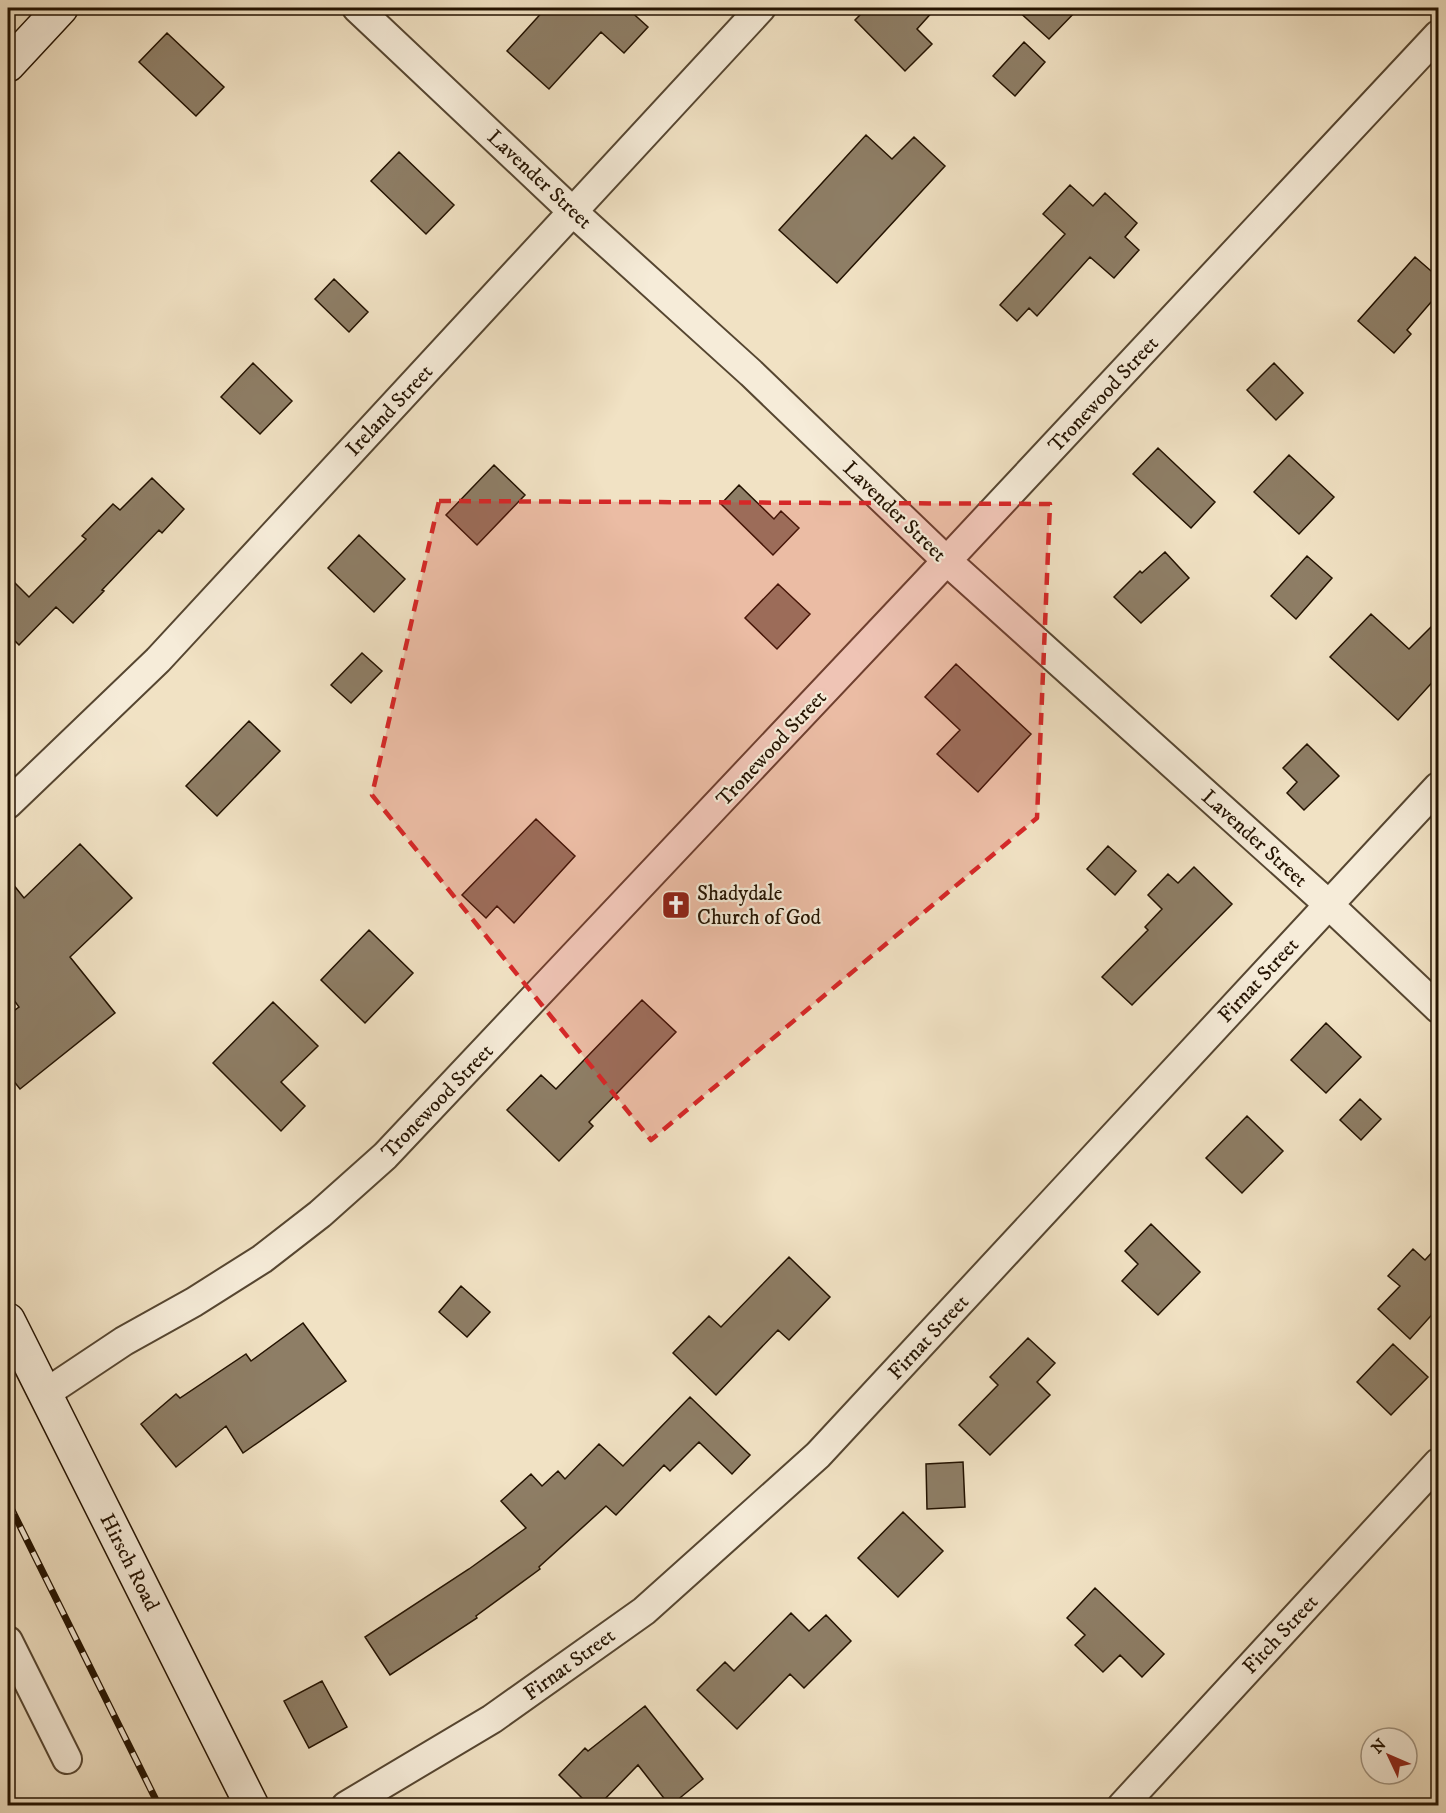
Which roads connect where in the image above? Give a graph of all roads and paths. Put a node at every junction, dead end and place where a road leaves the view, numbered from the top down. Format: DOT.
graph roads {
  1 [pos="61,8"];
  2 [pos="357,8"];
  3 [pos="761,8"];
  4 [pos="1438,35"];
  5 [pos="8,65"];
  6 [pos="572,211"];
  7 [pos="947,561"];
  8 [pos="1438,787"];
  9 [pos="8,804"];
  10 [pos="1328,904"];
  11 [pos="1438,1008"];
  12 [pos="8,1320"];
  13 [pos="46,1393"];
  14 [pos="1438,1463"];
  15 [pos="8,1641"];
  16 [pos="67,1759"];
  17 [pos="252,1806"];
  18 [pos="346,1806"];
  19 [pos="1122,1806"];
  1 -- 5 [label="main road"];
  2 -- 6 [label="street, Lavender Street"];
  3 -- 6 [label="street, Ireland Street"];
  4 -- 7 [label="street, Tronewood Street"];
  6 -- 7 [label="street, Lavender Street"];
  6 -- 9 [label="street, Ireland Street"];
  7 -- 10 [label="street, Lavender Street"];
  7 -- 13 [label="street, Tronewood Street"];
  8 -- 10 [label="street, Firnat Street"];
  10 -- 11 [label="street, Lavender Street"];
  10 -- 18 [label="street, Firnat Street"];
  12 -- 13 [label="main road, Hirsch Road"];
  13 -- 17 [label="main road, Hirsch Road"];
  14 -- 19 [label="street, Fitch Street"];
  15 -- 16 [label="street"];
}
